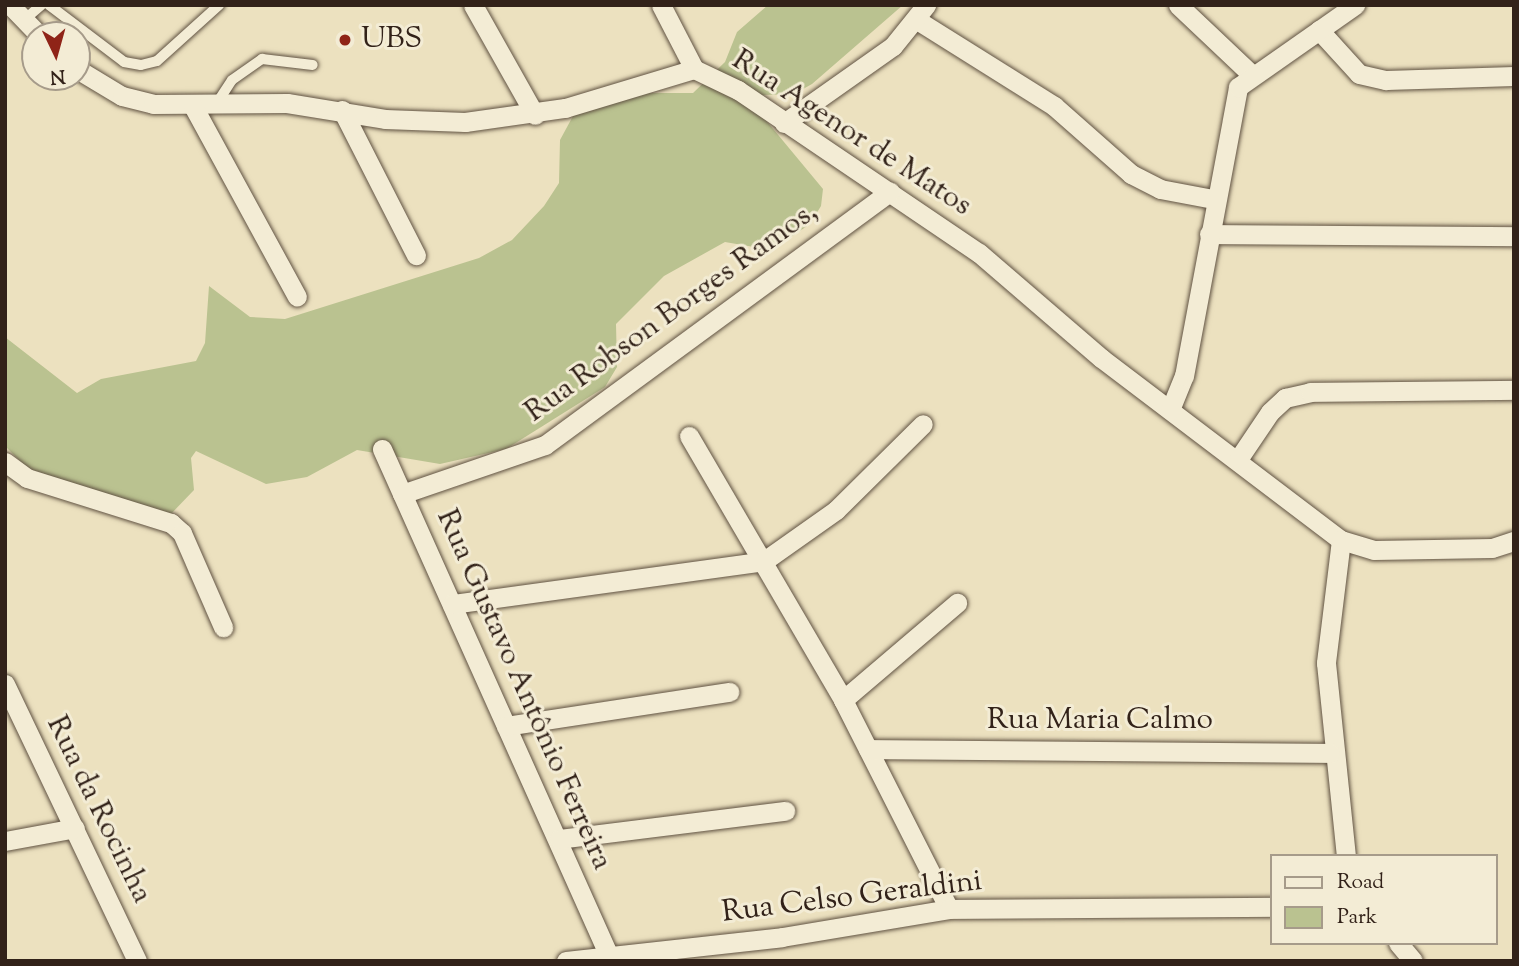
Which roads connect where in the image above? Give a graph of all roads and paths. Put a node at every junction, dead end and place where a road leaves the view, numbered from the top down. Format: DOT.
graph roads {
  1 [pos="10,5"];
  2 [pos="41,5"];
  3 [pos="49,5"];
  4 [pos="219,5"];
  5 [pos="473,5"];
  6 [pos="660,5"];
  7 [pos="1178,5"];
  8 [pos="1354,5"];
  9 [pos="921,13"];
  10 [pos="24,20"];
  11 [pos="1319,30"];
  12 [pos="313,65"];
  13 [pos="694,69"];
  14 [pos="1250,73"];
  15 [pos="1514,76"];
  16 [pos="91,77"];
  17 [pos="217,103"];
  18 [pos="193,106"];
  19 [pos="342,110"];
  20 [pos="535,115"];
  21 [pos="784,122"];
  22 [pos="890,192"];
  23 [pos="1213,199"];
  24 [pos="1209,234"];
  25 [pos="1514,236"];
  26 [pos="416,254"];
  27 [pos="297,297"];
  28 [pos="1514,390"];
  29 [pos="1170,410"];
  30 [pos="923,424"];
  31 [pos="689,436"];
  32 [pos="382,449"];
  33 [pos="1239,458"];
  34 [pos="5,463"];
  35 [pos="402,494"];
  36 [pos="1341,540"];
  37 [pos="1514,541"];
  38 [pos="765,561"];
  39 [pos="957,603"];
  40 [pos="452,604"];
  41 [pos="223,627"];
  42 [pos="6,686"];
  43 [pos="729,692"];
  44 [pos="843,700"];
  45 [pos="506,726"];
  46 [pos="869,749"];
  47 [pos="1330,752"];
  48 [pos="785,811"];
  49 [pos="75,828"];
  50 [pos="559,839"];
  51 [pos="5,841"];
  52 [pos="1346,854"];
  53 [pos="1270,907"];
  54 [pos="949,909"];
  55 [pos="1400,945"];
  56 [pos="609,956"];
  57 [pos="137,961"];
  58 [pos="566,961"];
  59 [pos="1413,961"];
  1 -- 10 [label="street"];
  2 -- 10 [label="lane"];
  3 -- 4 [label="lane"];
  5 -- 20 [label="street"];
  6 -- 13 [label="street"];
  7 -- 14 [label="street"];
  8 -- 11 [label="street"];
  9 -- 21 [label="street"];
  9 -- 23 [label="street"];
  11 -- 14 [label="street"];
  11 -- 15 [label="street"];
  12 -- 17 [label="lane"];
  13 -- 20 [label="street, Rua Agenor de Matos"];
  13 -- 21 [label="street, Rua Agenor de Matos"];
  14 -- 23 [label="street"];
  16 -- 18 [label="street, Rua Agenor de Matos"];
  17 -- 18 [label="street, Rua Agenor de Matos"];
  17 -- 19 [label="street, Rua Agenor de Matos"];
  18 -- 27 [label="street"];
  19 -- 20 [label="street, Rua Agenor de Matos"];
  19 -- 26 [label="street"];
  21 -- 22 [label="street, Rua Agenor de Matos"];
  22 -- 29 [label="street, Rua Agenor de Matos"];
  22 -- 35 [label="street, Rua Robson Borges Ramos,"];
  23 -- 24 [label="street"];
  24 -- 25 [label="street"];
  24 -- 29 [label="street"];
  28 -- 33 [label="street"];
  29 -- 33 [label="street, Rua Agenor de Matos"];
  30 -- 38 [label="street"];
  31 -- 38 [label="street"];
  32 -- 35 [label="street, Rua Gustavo Antônio Ferreira"];
  33 -- 36 [label="street, Rua Agenor de Matos"];
  34 -- 41 [label="street"];
  35 -- 40 [label="street, Rua Gustavo Antônio Ferreira"];
  36 -- 37 [label="street, Rua Agenor de Matos"];
  36 -- 47 [label="street"];
  38 -- 40 [label="street"];
  38 -- 44 [label="street"];
  39 -- 44 [label="street"];
  40 -- 45 [label="street, Rua Gustavo Antônio Ferreira"];
  42 -- 49 [label="street, Rua da Rocinha"];
  43 -- 45 [label="street"];
  44 -- 46 [label="street"];
  45 -- 50 [label="street, Rua Gustavo Antônio Ferreira"];
  46 -- 47 [label="street, Rua Maria Calmo"];
  46 -- 54 [label="street"];
  47 -- 52 [label="street"];
  48 -- 50 [label="street"];
  49 -- 51 [label="street"];
  49 -- 57 [label="street, Rua da Rocinha"];
  50 -- 56 [label="street, Rua Gustavo Antônio Ferreira"];
  53 -- 54 [label="street, Rua Celso Geraldini"];
  54 -- 56 [label="street, Rua Celso Geraldini"];
  55 -- 59 [label="street"];
  56 -- 58 [label="street, Rua Celso Geraldini"];
}
